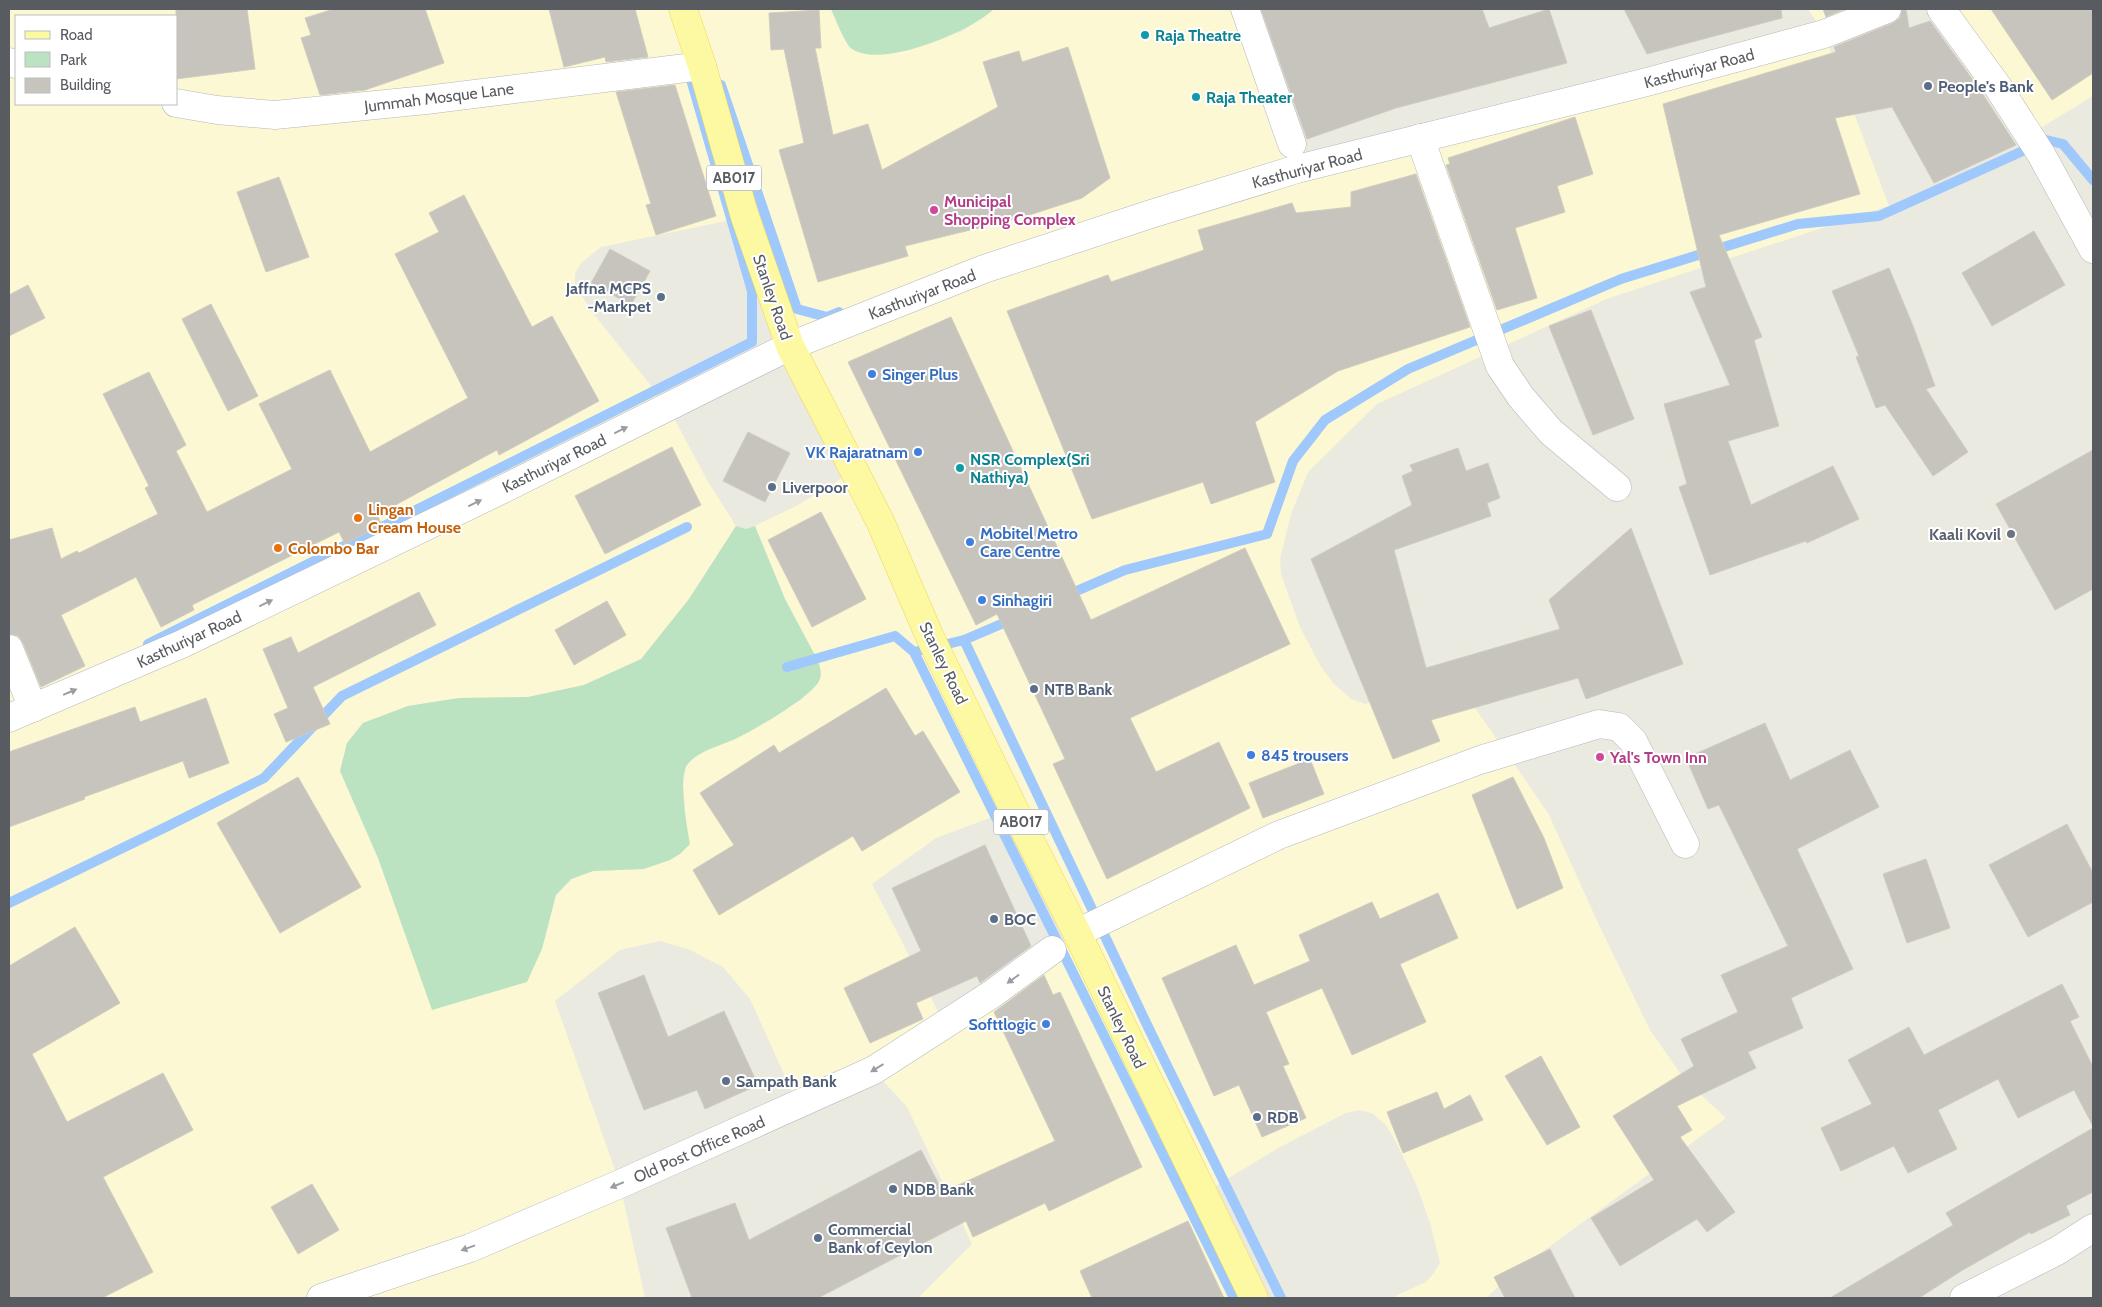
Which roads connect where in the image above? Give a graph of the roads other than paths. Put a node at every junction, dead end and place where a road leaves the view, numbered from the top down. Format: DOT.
graph roads {
  1 [pos="683,9"];
  2 [pos="1245,9"];
  3 [pos="1887,9"];
  4 [pos="1941,9"];
  5 [pos="702,66"];
  6 [pos="178,103"];
  7 [pos="1420,138"];
  8 [pos="1292,144"];
  9 [pos="2093,249"];
  10 [pos="790,346"];
  11 [pos="1617,487"];
  12 [pos="9,649"];
  13 [pos="21,713"];
  14 [pos="1685,844"];
  15 [pos="1077,933"];
  16 [pos="1052,950"];
  17 [pos="2093,1228"];
  18 [pos="321,1298"];
  19 [pos="1254,1298"];
  20 [pos="1964,1298"];
  1 -- 5 [label="main road, Stanley Road / AB017"];
  2 -- 8 [label="street"];
  3 -- 7 [label="street, Kasthuriyar Road"];
  4 -- 9 [label="street"];
  5 -- 6 [label="street, Jummah Mosque Lane"];
  5 -- 10 [label="main road, Stanley Road / AB017"];
  7 -- 10 [label="street, Kasthuriyar Road"];
  7 -- 11 [label="street"];
  13 -- 10 [label="street, Kasthuriyar Road, one-way"];
  10 -- 15 [label="main road, Stanley Road / AB017"];
  12 -- 13 [label="street"];
  14 -- 15 [label="street"];
  15 -- 19 [label="main road, Stanley Road / AB017"];
  16 -- 18 [label="street, Old Post Office Road, one-way"];
  17 -- 20 [label="street"];
}
